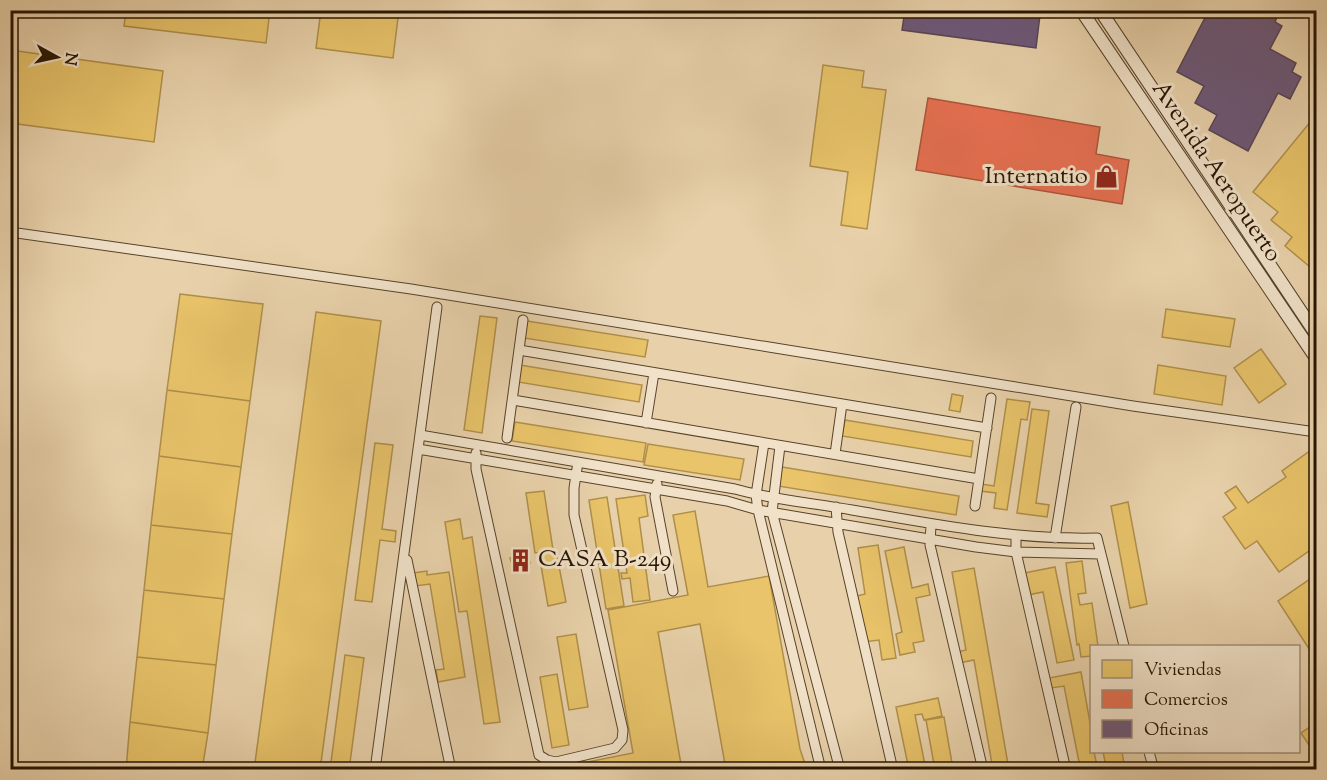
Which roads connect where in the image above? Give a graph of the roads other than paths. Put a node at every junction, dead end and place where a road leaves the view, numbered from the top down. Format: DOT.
graph roads {
  1 [pos="1081,10"];
  2 [pos="1100,10"];
  3 [pos="10,232"];
  4 [pos="436,307"];
  5 [pos="523,320"];
  6 [pos="1317,334"];
  7 [pos="519,351"];
  8 [pos="1317,358"];
  9 [pos="654,373"];
  10 [pos="992,398"];
  11 [pos="513,400"];
  12 [pos="842,404"];
  13 [pos="1076,407"];
  14 [pos="645,423"];
  15 [pos="987,428"];
  16 [pos="1317,432"];
  17 [pos="420,435"];
  18 [pos="507,438"];
  19 [pos="764,443"];
  20 [pos="477,445"];
  21 [pos="780,446"];
  22 [pos="418,449"];
  23 [pos="835,454"];
  24 [pos="476,459"];
  25 [pos="578,462"];
  26 [pos="658,476"];
  27 [pos="575,477"];
  28 [pos="980,479"];
  29 [pos="656,489"];
  30 [pos="756,495"];
  31 [pos="773,498"];
  32 [pos="975,506"];
  33 [pos="836,507"];
  34 [pos="758,510"];
  35 [pos="772,512"];
  36 [pos="836,522"];
  37 [pos="931,524"];
  38 [pos="978,531"];
  39 [pos="1016,535"];
  40 [pos="1056,538"];
  41 [pos="930,539"];
  42 [pos="976,547"];
  43 [pos="406,551"];
  44 [pos="1016,552"];
  45 [pos="1101,554"];
  46 [pos="673,591"];
  47 [pos="1124,645"];
  48 [pos="1149,753"];
  49 [pos="375,770"];
  50 [pos="451,770"];
  51 [pos="821,770"];
  52 [pos="840,770"];
  53 [pos="893,770"];
  54 [pos="983,770"];
  55 [pos="1066,770"];
  56 [pos="1154,770"];
  1 -- 8 [label="street, Avenida Aeropuerto"];
  2 -- 6 [label="street, Avenida Aeropuerto"];
  3 -- 16 [label="street"];
  4 -- 17 [label="street"];
  5 -- 7 [label="street"];
  7 -- 9 [label="street"];
  7 -- 11 [label="street"];
  9 -- 12 [label="street"];
  9 -- 14 [label="street"];
  10 -- 15 [label="street"];
  11 -- 14 [label="street"];
  11 -- 18 [label="street"];
  12 -- 15 [label="street"];
  12 -- 23 [label="street"];
  13 -- 40 [label="street"];
  14 -- 19 [label="street"];
  15 -- 28 [label="street"];
  17 -- 20 [label="street"];
  17 -- 22 [label="street"];
  19 -- 21 [label="street"];
  19 -- 30 [label="street"];
  20 -- 24 [label="street"];
  20 -- 25 [label="street"];
  21 -- 23 [label="street"];
  21 -- 31 [label="street"];
  22 -- 24 [label="street"];
  22 -- 43 [label="street"];
  23 -- 28 [label="street"];
  24 -- 27 [label="street"];
  24 -- 27 [label="street"];
  25 -- 26 [label="street"];
  25 -- 27 [label="street"];
  26 -- 29 [label="street"];
  26 -- 30 [label="street"];
  27 -- 29 [label="street"];
  28 -- 32 [label="street"];
  29 -- 34 [label="street"];
  29 -- 46 [label="street"];
  30 -- 31 [label="street"];
  30 -- 34 [label="street"];
  31 -- 33 [label="street"];
  31 -- 35 [label="street"];
  33 -- 36 [label="street"];
  33 -- 37 [label="street"];
  34 -- 35 [label="street"];
  34 -- 51 [label="street"];
  35 -- 36 [label="street"];
  35 -- 52 [label="street"];
  36 -- 41 [label="street"];
  36 -- 53 [label="street"];
  37 -- 38 [label="street"];
  37 -- 41 [label="street"];
  38 -- 39 [label="street"];
  38 -- 42 [label="street"];
  39 -- 40 [label="street"];
  39 -- 44 [label="street"];
  40 -- 45 [label="street"];
  41 -- 42 [label="street"];
  41 -- 54 [label="street"];
  42 -- 44 [label="street"];
  43 -- 49 [label="street"];
  43 -- 50 [label="street"];
  44 -- 45 [label="street"];
  44 -- 55 [label="street"];
  45 -- 47 [label="street"];
  48 -- 56 [label="street"];
}
